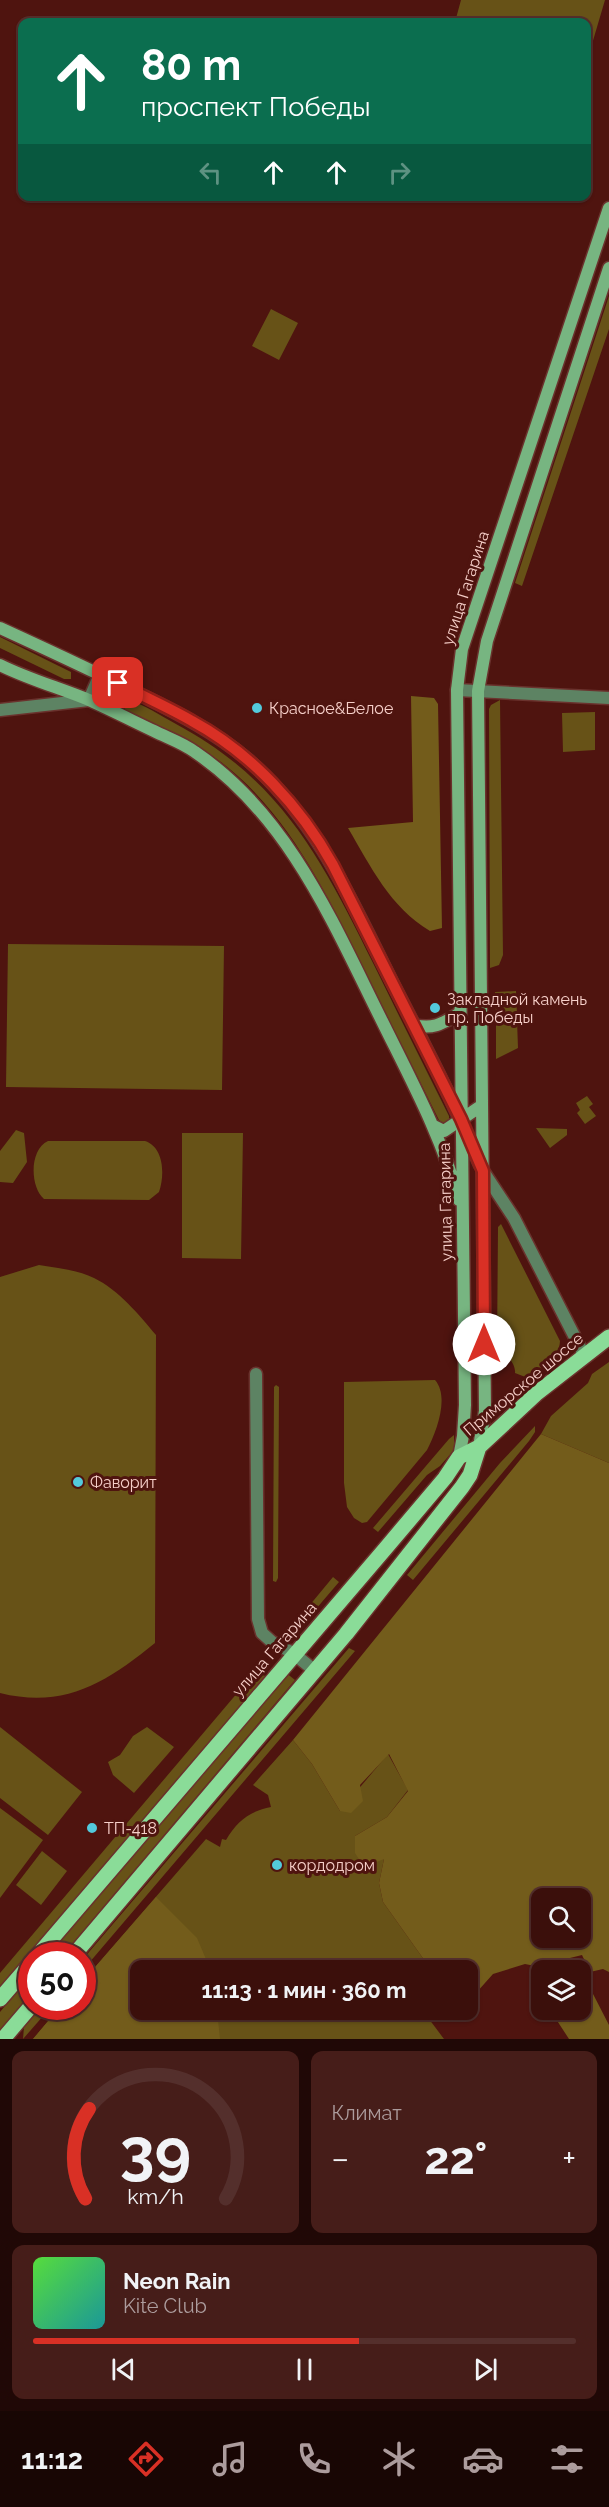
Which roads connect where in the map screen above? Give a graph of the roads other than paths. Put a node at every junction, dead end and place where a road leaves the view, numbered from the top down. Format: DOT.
graph roads {
  1 [pos="609,208"];
  2 [pos="609,268"];
  3 [pos="0,628"];
  4 [pos="0,665"];
  5 [pos="100,674"];
  6 [pos="457,690"];
  7 [pos="477,691"];
  8 [pos="609,698"];
  9 [pos="89,700"];
  10 [pos="0,710"];
  11 [pos="460,1013"];
  12 [pos="414,1025"];
  13 [pos="482,1106"];
  14 [pos="461,1119"];
  15 [pos="434,1126"];
  16 [pos="483,1171"];
  17 [pos="463,1216"];
  18 [pos="609,1337"];
  19 [pos="584,1355"];
  20 [pos="256,1374"];
  21 [pos="479,1447"];
  22 [pos="459,1457"];
  23 [pos="293,1653"];
  24 [pos="315,1671"];
  25 [pos="49,1942"];
  26 [pos="85,1942"];
  27 [pos="18,1978"];
  28 [pos="0,1999"];
  29 [pos="19,2020"];
  30 [pos="16,2023"];
  31 [pos="3,2039"];
  32 [pos="16,2039"];
  1 -- 6 [label="main road, улица Гагарина"];
  2 -- 7 [label="main road"];
  3 -- 5 [label="main road"];
  4 -- 9 [label="main road"];
  5 -- 9 [label="street"];
  5 -- 12 [label="main road"];
  6 -- 7 [label="street"];
  6 -- 11 [label="main road, улица Гагарина"];
  7 -- 8 [label="street"];
  7 -- 13 [label="main road"];
  9 -- 10 [label="street"];
  9 -- 15 [label="main road"];
  11 -- 12 [label="main road"];
  11 -- 14 [label="main road, улица Гагарина"];
  12 -- 14 [label="main road"];
  13 -- 14 [label="main road"];
  13 -- 16 [label="main road"];
  14 -- 15 [label="main road"];
  14 -- 16 [label="main road"];
  14 -- 17 [label="main road, улица Гагарина"];
  15 -- 17 [label="main road"];
  16 -- 19 [label="street"];
  16 -- 21 [label="main road"];
  17 -- 22 [label="main road, улица Гагарина"];
  18 -- 19 [label="main road, Приморское шоссе"];
  19 -- 21 [label="main road, Приморское шоссе"];
  20 -- 23 [label="street"];
  21 -- 22 [label="main road, Приморское шоссе"];
  21 -- 24 [label="main road"];
  22 -- 23 [label="main road, улица Гагарина"];
  23 -- 24 [label="street"];
  23 -- 25 [label="main road, улица Гагарина"];
  24 -- 26 [label="main road"];
  27 -- 28 [label="main road"];
  29 -- 30 [label="main road"];
  30 -- 31 [label="main road"];
  30 -- 32 [label="street"];
}
